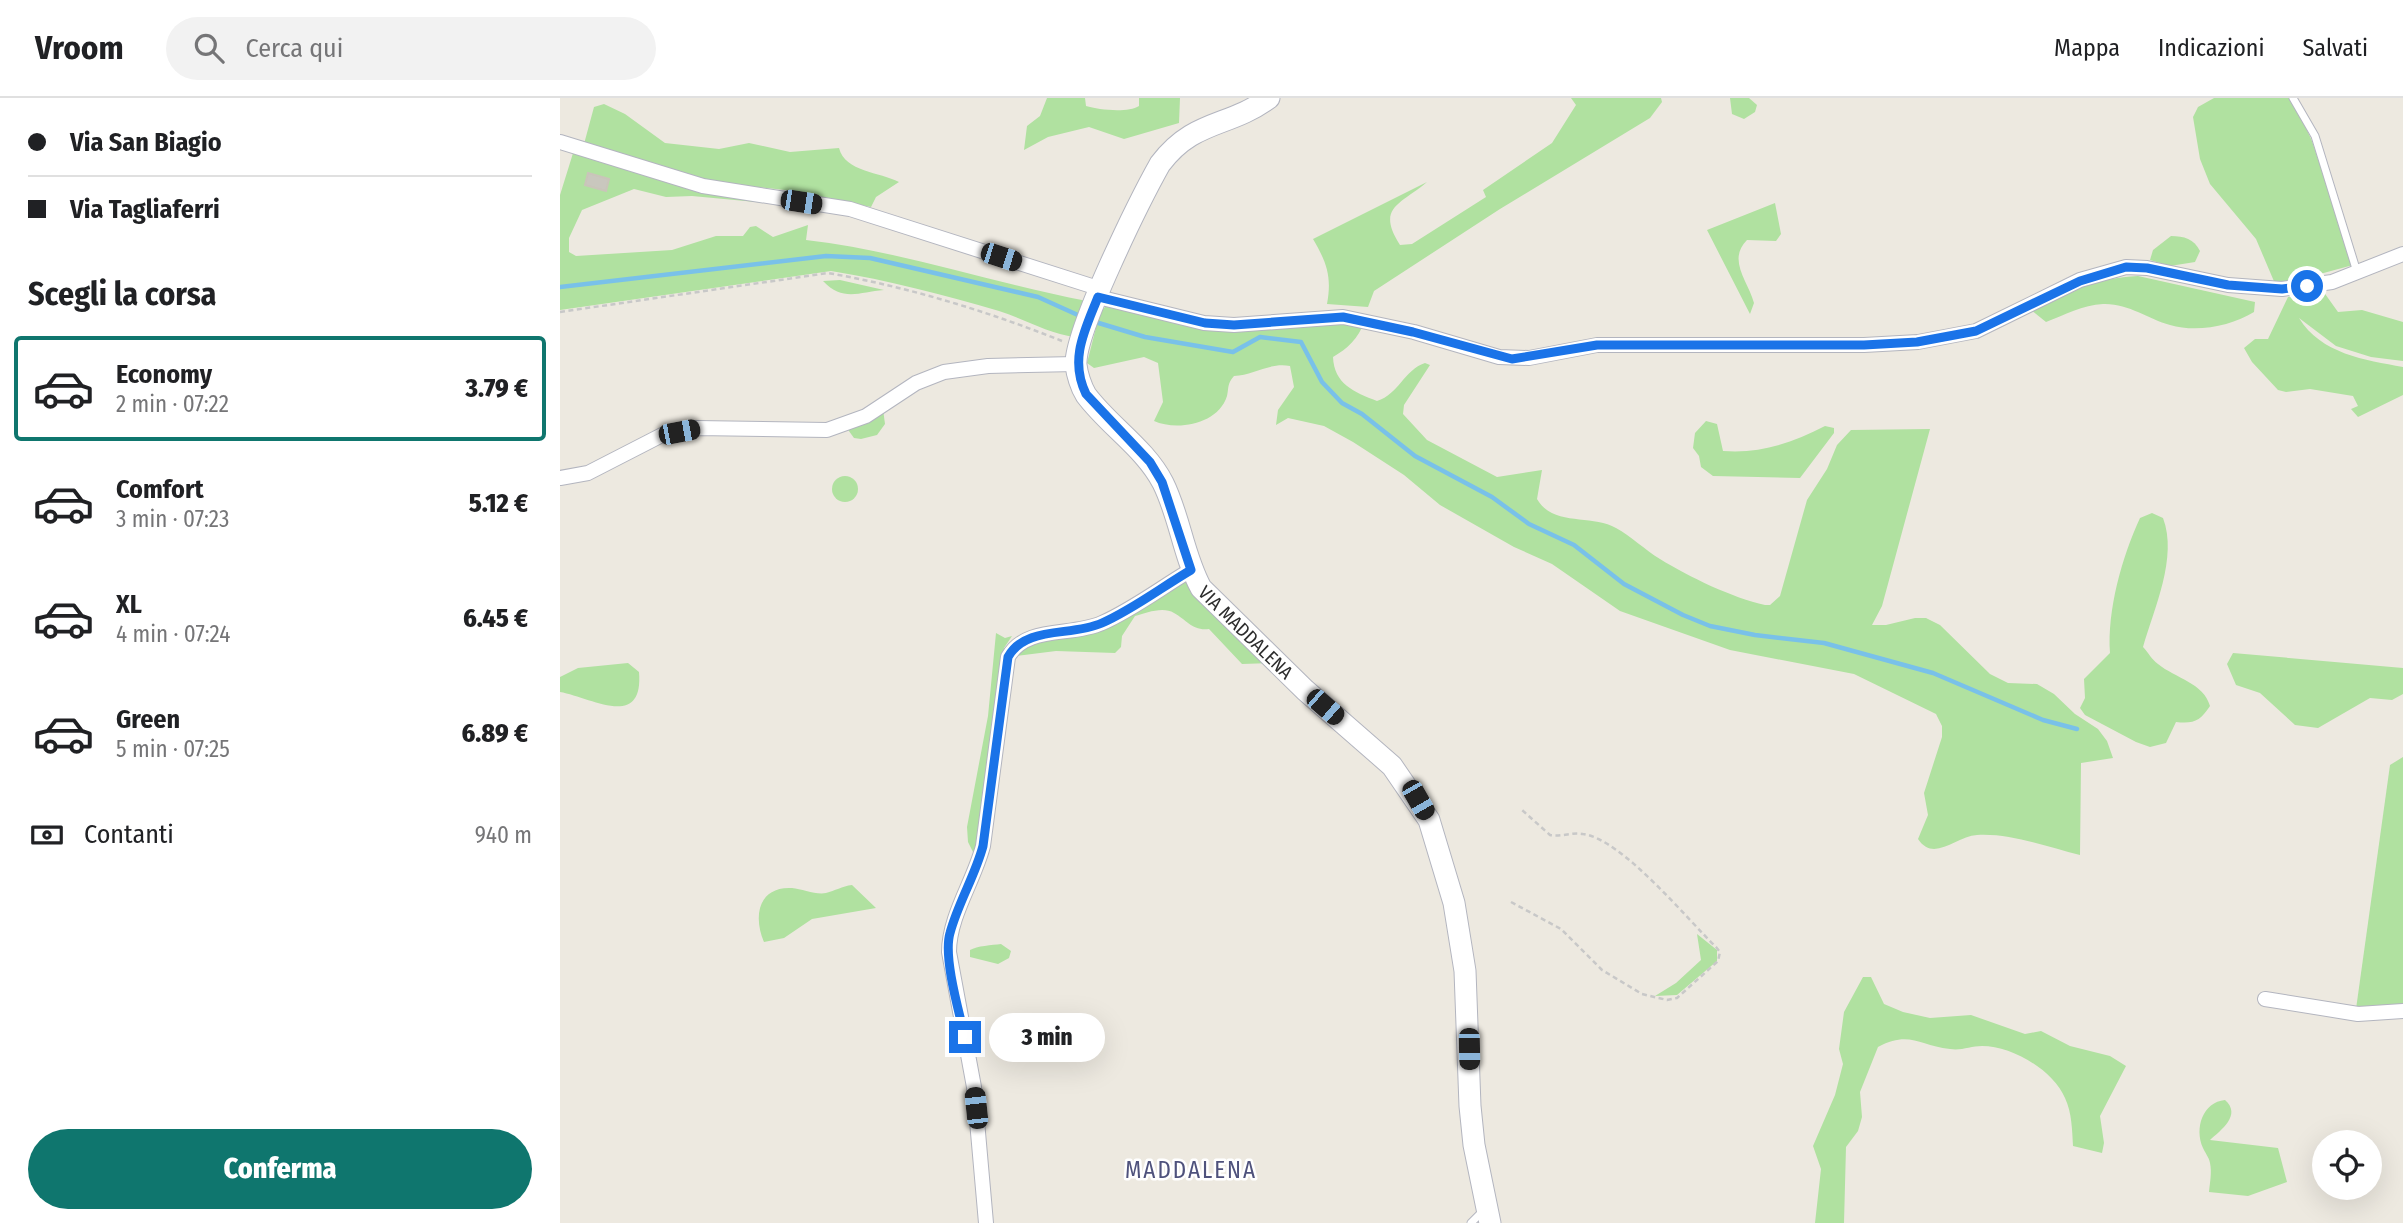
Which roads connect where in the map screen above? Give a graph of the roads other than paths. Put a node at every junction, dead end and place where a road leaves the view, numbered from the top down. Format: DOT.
graph roads {
  1 [pos="1269,98"];
  2 [pos="2293,98"];
  3 [pos="560,142"];
  4 [pos="2403,254"];
  5 [pos="2357,272"];
  6 [pos="1098,296"];
  7 [pos="1079,349"];
  8 [pos="560,478"];
  9 [pos="1191,570"];
  10 [pos="2264,999"];
  11 [pos="2403,1011"];
  12 [pos="1488,1215"];
  13 [pos="986,1223"];
  14 [pos="1471,1223"];
  1 -- 6 [label="street"];
  2 -- 5 [label="lane"];
  3 -- 6 [label="street"];
  4 -- 5 [label="street"];
  5 -- 6 [label="street"];
  6 -- 7 [label="street"];
  7 -- 8 [label="street"];
  7 -- 9 [label="street, VIA MADDALENA"];
  9 -- 12 [label="street, VIA MADDALENA"];
  9 -- 13 [label="street"];
  10 -- 11 [label="street"];
  12 -- 14 [label="lane"];
}
